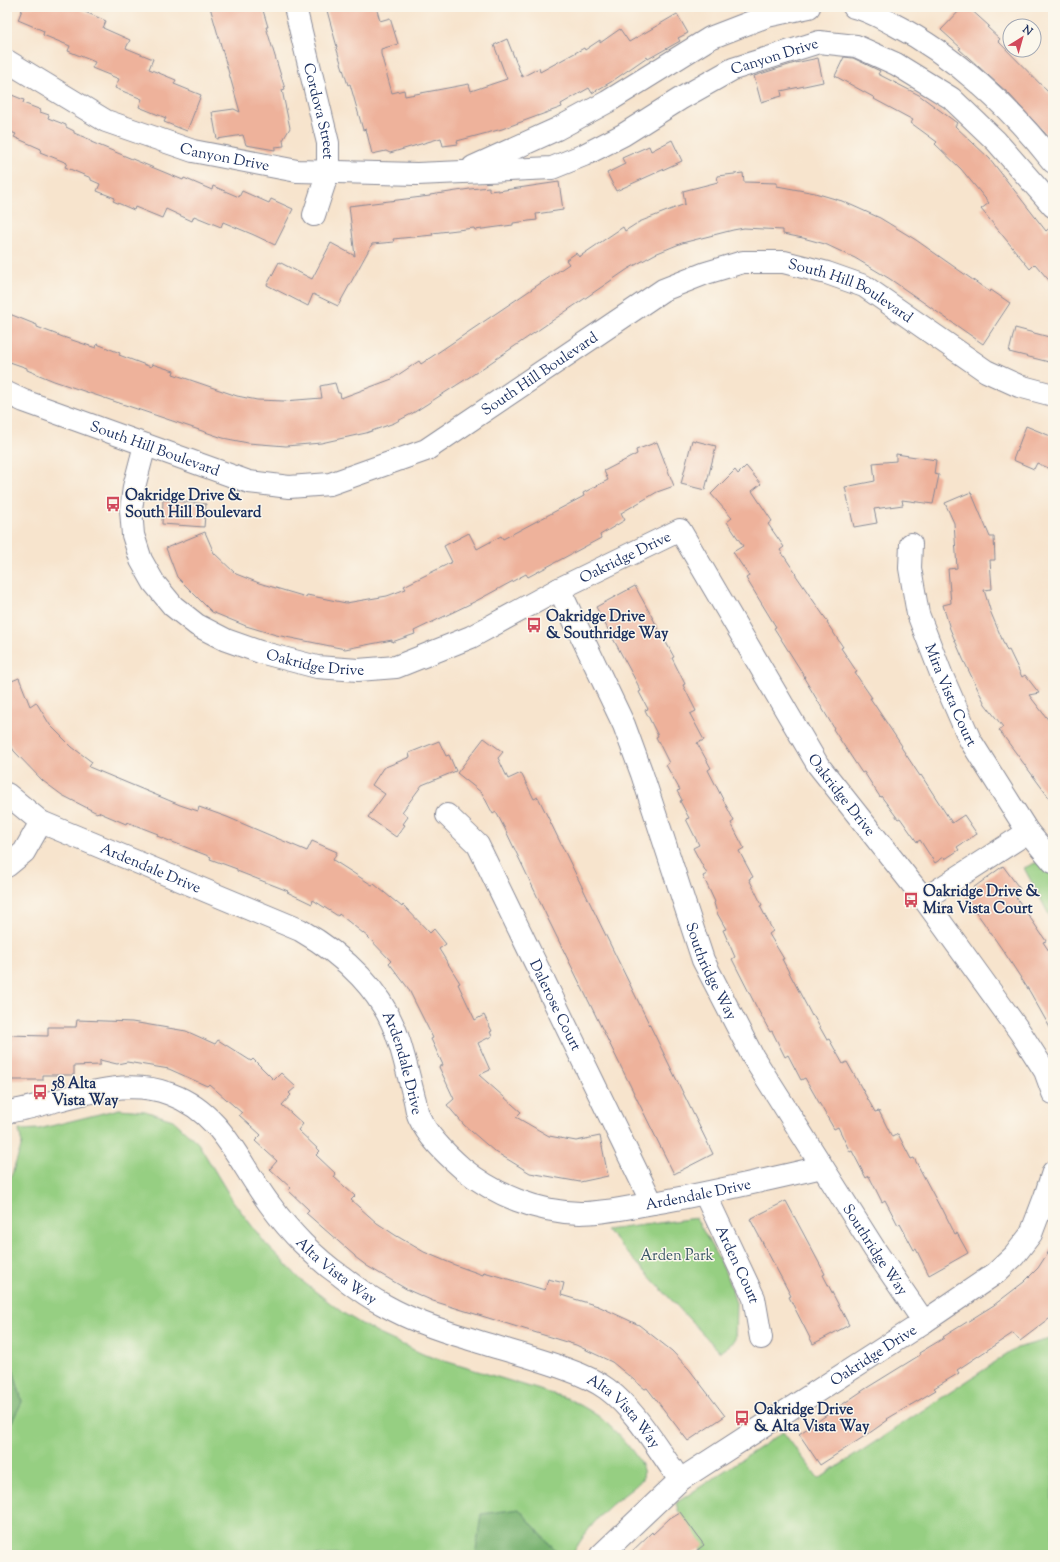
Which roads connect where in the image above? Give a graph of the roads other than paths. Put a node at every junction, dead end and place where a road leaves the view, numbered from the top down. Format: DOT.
graph roads {
  1 [pos="295,7"];
  2 [pos="809,7"];
  3 [pos="854,7"];
  4 [pos="7,61"];
  5 [pos="1053,162"];
  6 [pos="462,171"];
  7 [pos="328,172"];
  8 [pos="1053,206"];
  9 [pos="314,215"];
  10 [pos="7,393"];
  11 [pos="1053,395"];
  12 [pos="145,445"];
  13 [pos="911,544"];
  14 [pos="559,589"];
  15 [pos="7,794"];
  16 [pos="447,815"];
  17 [pos="41,822"];
  18 [pos="1028,832"];
  19 [pos="1053,862"];
  20 [pos="7,866"];
  21 [pos="924,899"];
  22 [pos="1053,1093"];
  23 [pos="7,1112"];
  24 [pos="822,1168"];
  25 [pos="1053,1172"];
  26 [pos="704,1194"];
  27 [pos="652,1203"];
  28 [pos="924,1322"];
  29 [pos="761,1338"];
  30 [pos="680,1480"];
  31 [pos="601,1555"];
  1 -- 7 [label="street, Cordova Street"];
  2 -- 6 [label="street, Canyon Drive"];
  3 -- 5 [label="street"];
  4 -- 7 [label="street, Canyon Drive"];
  6 -- 7 [label="street, Canyon Drive"];
  6 -- 8 [label="street, Canyon Drive"];
  7 -- 9 [label="street, Cordova Street"];
  10 -- 12 [label="street, South Hill Boulevard"];
  11 -- 12 [label="street, South Hill Boulevard"];
  12 -- 14 [label="street, Oakridge Drive"];
  13 -- 18 [label="street, Mira Vista Court"];
  14 -- 21 [label="street, Oakridge Drive"];
  14 -- 24 [label="street, Southridge Way"];
  15 -- 17 [label="street, Ardendale Drive"];
  16 -- 27 [label="street, Dalerose Court"];
  17 -- 20 [label="street"];
  17 -- 27 [label="street, Ardendale Drive"];
  18 -- 19 [label="street, Mira Vista Court"];
  18 -- 21 [label="street"];
  21 -- 22 [label="street, Oakridge Drive"];
  23 -- 30 [label="street, Alta Vista Way"];
  24 -- 26 [label="street, Ardendale Drive"];
  24 -- 28 [label="street, Southridge Way"];
  25 -- 28 [label="street, Oakridge Drive"];
  26 -- 27 [label="street, Ardendale Drive"];
  26 -- 29 [label="street, Arden Court"];
  28 -- 30 [label="street, Oakridge Drive"];
  30 -- 31 [label="street, Oakridge Drive"];
}
